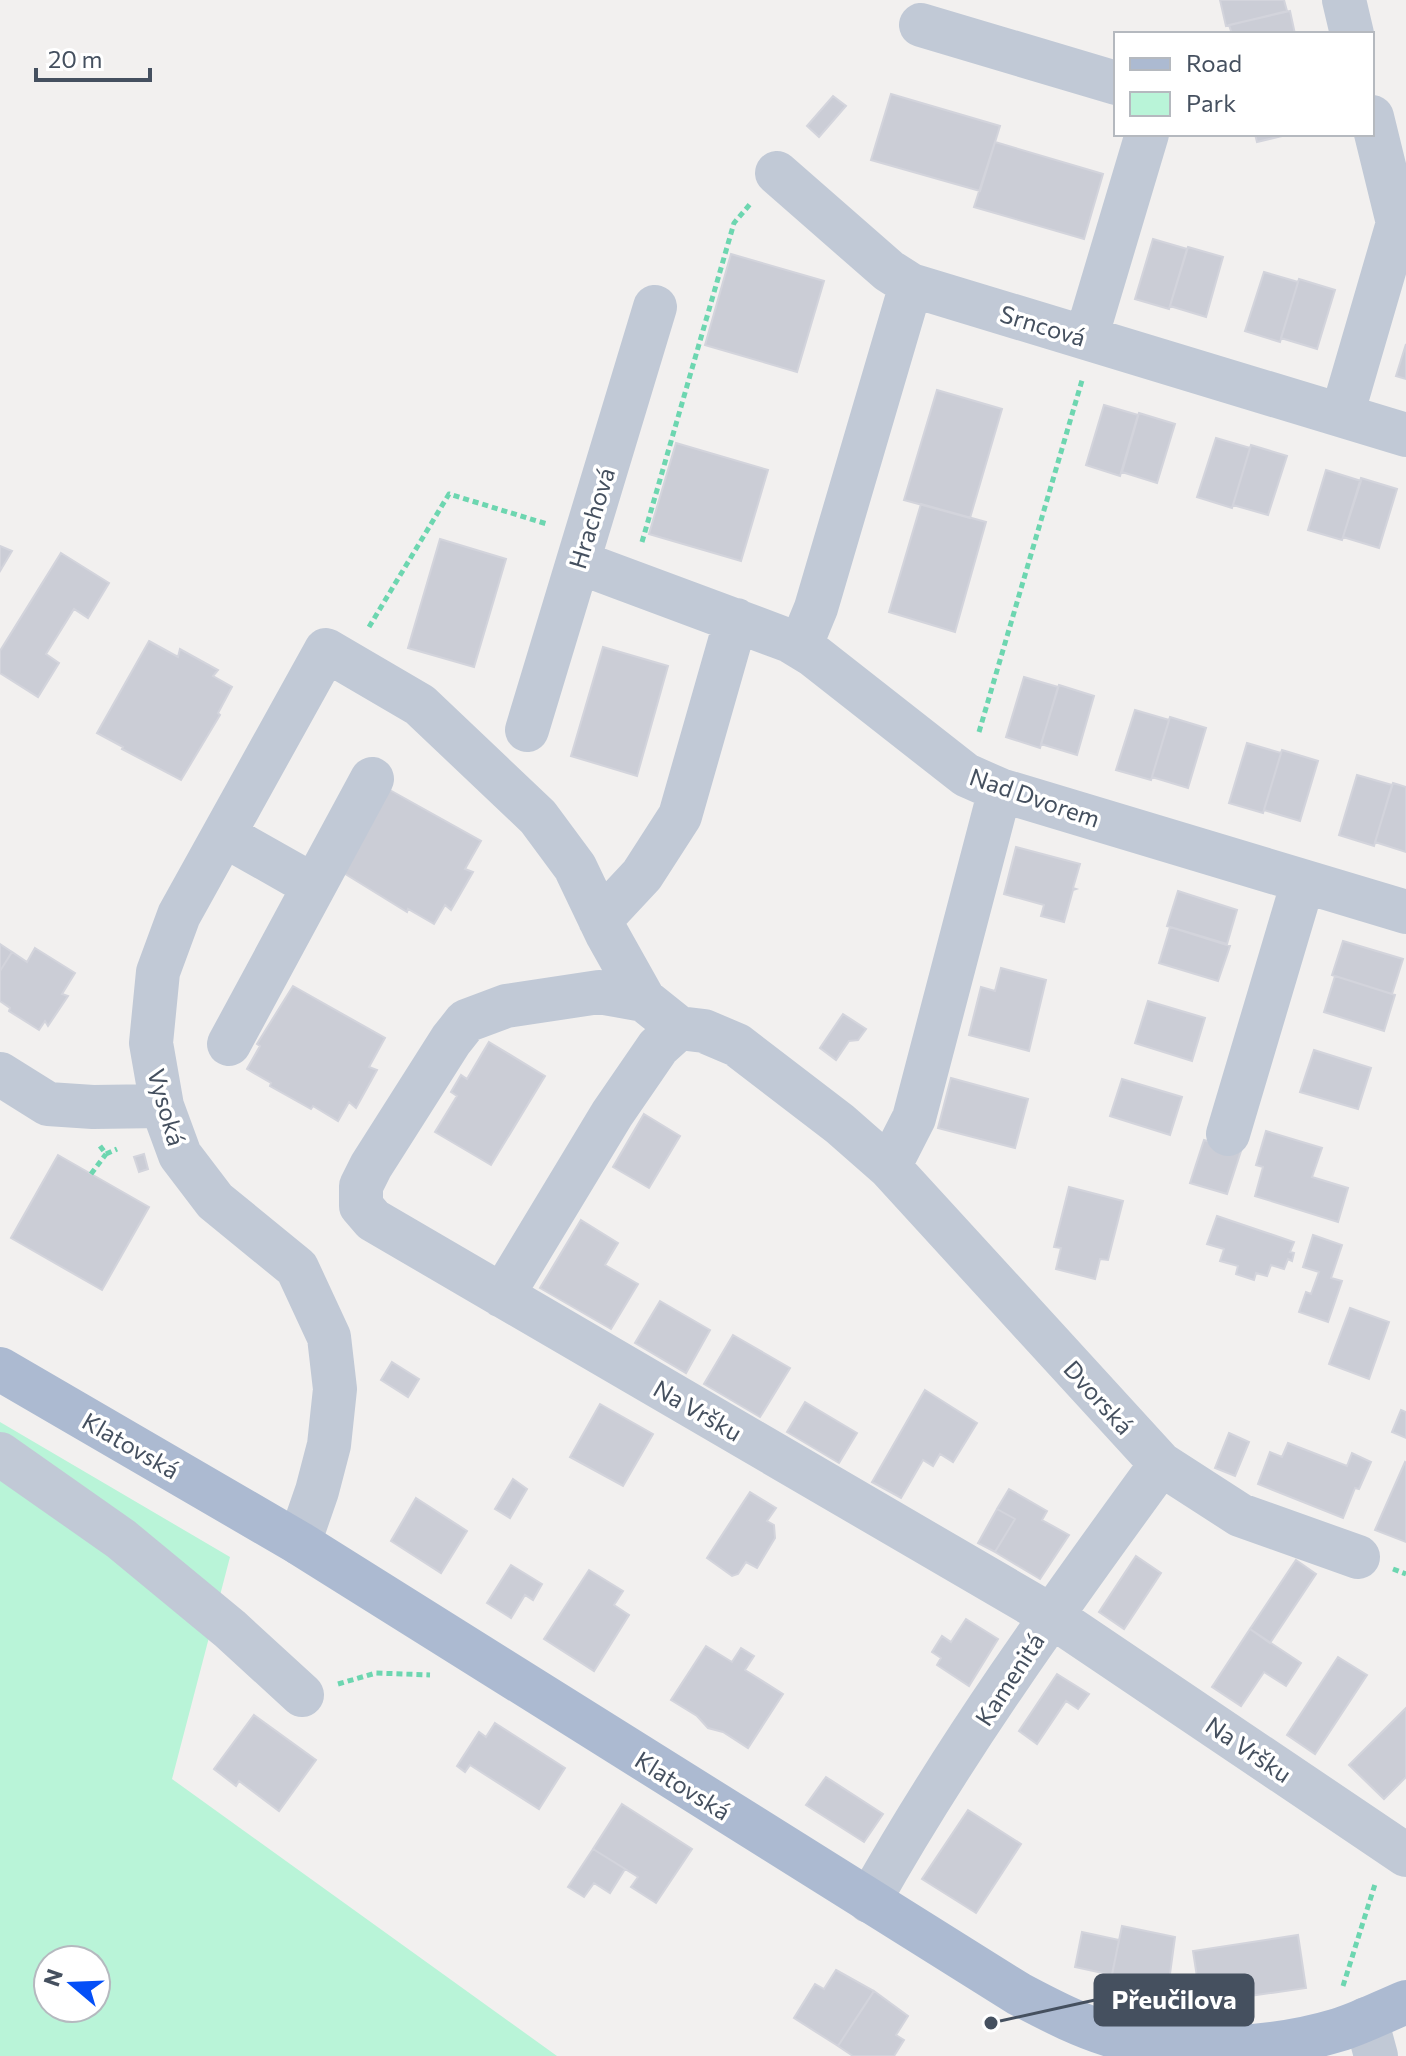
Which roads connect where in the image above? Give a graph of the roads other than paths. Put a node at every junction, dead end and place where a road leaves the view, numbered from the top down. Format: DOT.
graph roads {
  1 [pos="1344,0"];
  2 [pos="921,25"];
  3 [pos="1352,32"];
  4 [pos="1114,82"];
  5 [pos="1374,125"];
  6 [pos="1146,136"];
  7 [pos="777,173"];
  8 [pos="911,285"];
  9 [pos="655,307"];
  10 [pos="1090,339"];
  11 [pos="1342,415"];
  12 [pos="1406,435"];
  13 [pos="578,562"];
  14 [pos="736,620"];
  15 [pos="800,647"];
  16 [pos="527,730"];
  17 [pos="372,779"];
  18 [pos="983,783"];
  19 [pos="224,835"];
  20 [pos="1303,882"];
  21 [pos="314,886"];
  22 [pos="1406,912"];
  23 [pos="600,920"];
  24 [pos="644,1000"];
  25 [pos="679,1028"];
  26 [pos="229,1044"];
  27 [pos="0,1074"];
  28 [pos="162,1106"];
  29 [pos="1228,1134"];
  30 [pos="889,1167"];
  31 [pos="502,1296"];
  32 [pos="0,1369"];
  33 [pos="0,1454"];
  34 [pos="1161,1464"];
  35 [pos="299,1543"];
  36 [pos="1358,1557"];
  37 [pos="1050,1615"];
  38 [pos="302,1695"];
  39 [pos="1406,1855"];
  40 [pos="869,1901"];
  41 [pos="1406,2002"];
  42 [pos="1371,2037"];
  43 [pos="1119,2047"];
  1 -- 3 [label="street"];
  2 -- 4 [label="street"];
  5 -- 11 [label="street"];
  6 -- 10 [label="street"];
  7 -- 8 [label="street, Srncová"];
  8 -- 10 [label="street, Srncová"];
  8 -- 15 [label="street"];
  9 -- 13 [label="street, Hrachová"];
  10 -- 11 [label="street, Srncová"];
  11 -- 12 [label="street, Srncová"];
  13 -- 14 [label="street, Nad Dvorem"];
  13 -- 16 [label="street, Hrachová"];
  14 -- 15 [label="street, Nad Dvorem"];
  14 -- 23 [label="street"];
  15 -- 18 [label="street, Nad Dvorem"];
  17 -- 21 [label="street"];
  18 -- 20 [label="street, Nad Dvorem"];
  18 -- 30 [label="street"];
  19 -- 21 [label="street"];
  19 -- 23 [label="street, Vysoká"];
  19 -- 28 [label="street, Vysoká"];
  20 -- 22 [label="street, Nad Dvorem"];
  20 -- 29 [label="street"];
  21 -- 26 [label="street"];
  23 -- 24 [label="street"];
  24 -- 25 [label="street, Na Vršku"];
  24 -- 31 [label="street, Na Vršku"];
  25 -- 30 [label="street, Dvorská"];
  25 -- 31 [label="street"];
  27 -- 28 [label="street"];
  28 -- 35 [label="street, Vysoká"];
  30 -- 34 [label="street, Dvorská"];
  31 -- 37 [label="street, Na Vršku"];
  32 -- 35 [label="main road, Klatovská"];
  33 -- 38 [label="street"];
  34 -- 36 [label="street, Dvorská"];
  34 -- 37 [label="street, Kamenitá"];
  35 -- 40 [label="main road, Klatovská"];
  37 -- 39 [label="street, Na Vršku"];
  37 -- 40 [label="street, Kamenitá"];
  40 -- 43 [label="main road, Klatovská"];
  41 -- 42 [label="main road, Klatovská"];
  42 -- 43 [label="main road, Klatovská"];
}
